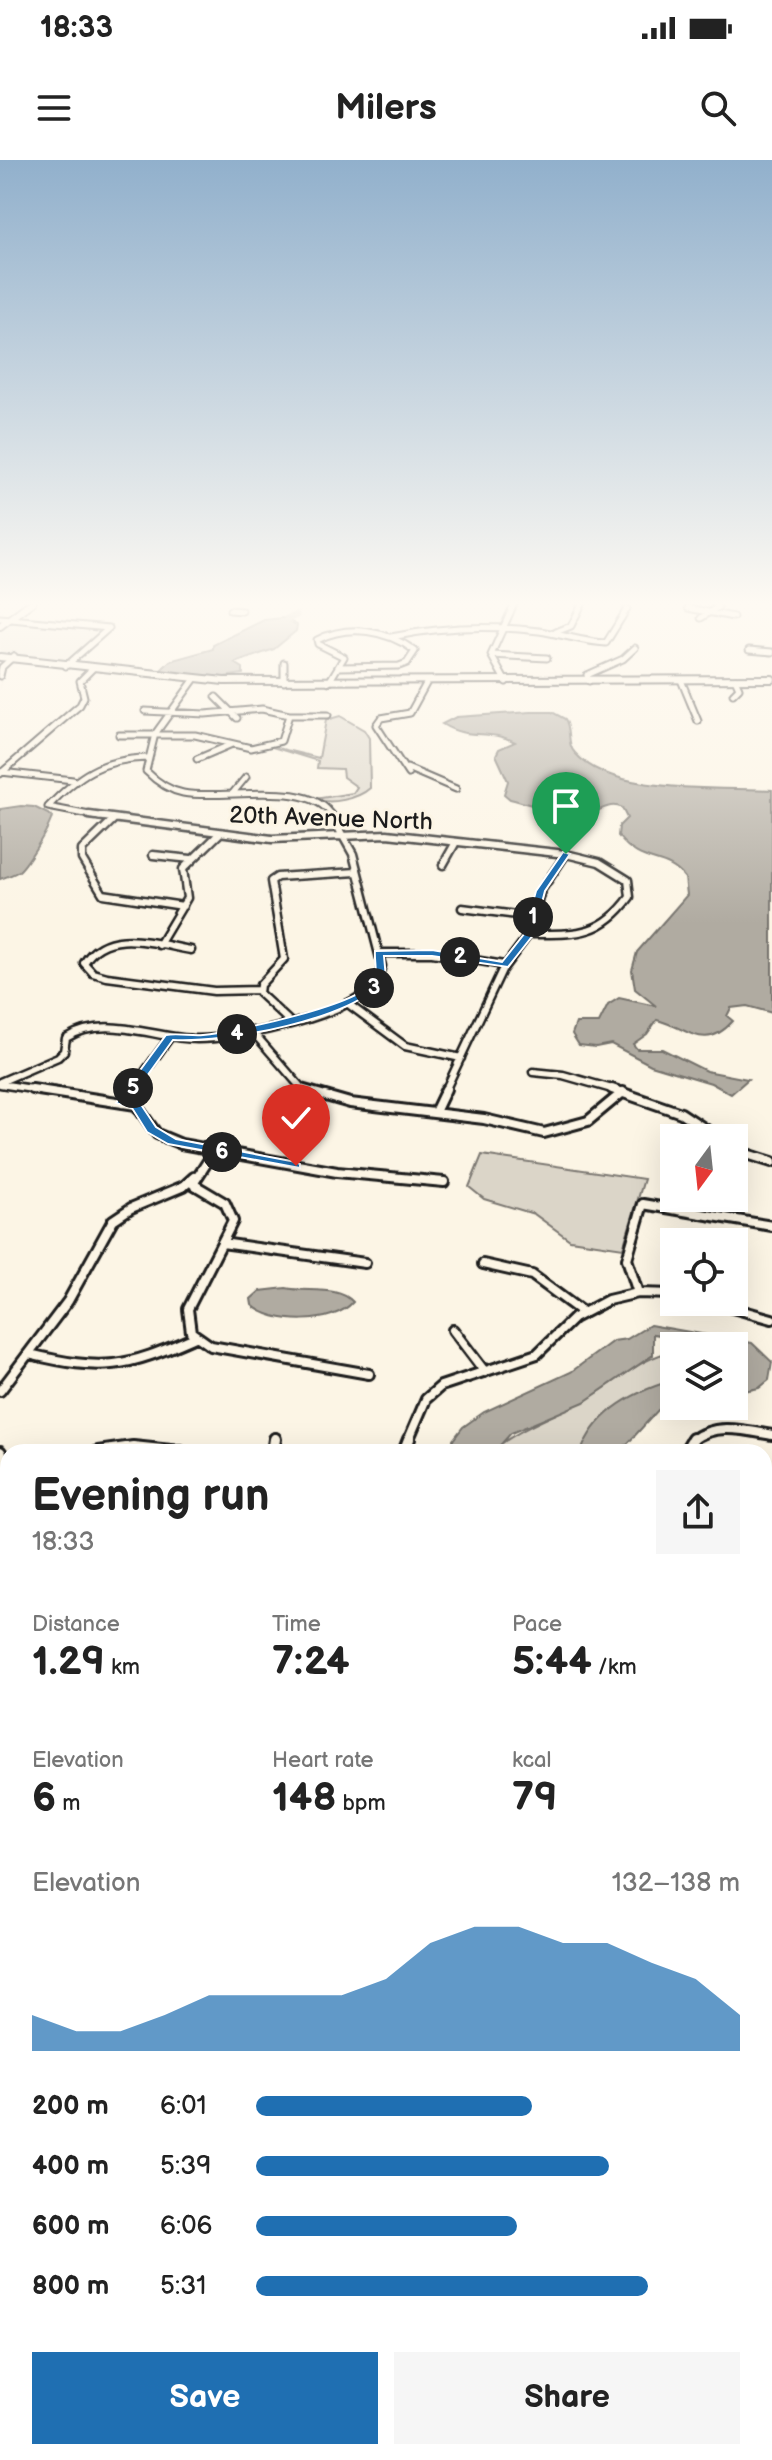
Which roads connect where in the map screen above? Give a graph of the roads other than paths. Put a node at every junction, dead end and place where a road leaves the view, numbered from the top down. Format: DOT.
graph roads {
  1 [pos="75,709"];
  2 [pos="167,709"];
  3 [pos="257,709"];
  4 [pos="264,709"];
  5 [pos="412,709"];
  6 [pos="693,709"];
  7 [pos="145,711"];
  8 [pos="230,711"];
  9 [pos="165,712"];
  10 [pos="289,715"];
  11 [pos="328,715"];
  12 [pos="237,718"];
  13 [pos="698,721"];
  14 [pos="157,734"];
  15 [pos="119,735"];
  16 [pos="233,744"];
  17 [pos="147,758"];
  18 [pos="197,759"];
  19 [pos="0,773"];
  20 [pos="246,777"];
  21 [pos="73,780"];
  22 [pos="456,789"];
  23 [pos="232,794"];
  24 [pos="114,819"];
  25 [pos="220,833"];
  26 [pos="343,836"];
  27 [pos="456,842"];
  28 [pos="566,854"];
  29 [pos="153,855"];
  30 [pos="191,859"];
  31 [pos="443,865"];
  32 [pos="357,872"];
  33 [pos="183,906"];
  34 [pos="462,908"];
  35 [pos="533,917"];
  36 [pos="529,934"];
  37 [pos="159,945"];
  38 [pos="191,950"];
  39 [pos="379,953"];
  40 [pos="504,965"];
  41 [pos="259,990"];
  42 [pos="347,1003"];
  43 [pos="289,1021"];
  44 [pos="252,1031"];
  45 [pos="170,1037"];
  46 [pos="461,1058"];
  47 [pos="533,1072"];
  48 [pos="0,1083"];
  49 [pos="623,1092"];
  50 [pos="122,1103"];
  51 [pos="435,1112"];
  52 [pos="701,1124"];
  53 [pos="215,1150"];
  54 [pos="748,1154"];
  55 [pos="772,1162"];
  56 [pos="195,1177"];
  57 [pos="444,1182"];
  58 [pos="772,1226"];
  59 [pos="222,1243"];
  60 [pos="365,1263"];
  61 [pos="483,1264"];
  62 [pos="638,1293"];
  63 [pos="660,1294"];
  64 [pos="582,1312"];
  65 [pos="748,1312"];
  66 [pos="772,1319"];
  67 [pos="453,1330"];
  68 [pos="195,1337"];
  69 [pos="29,1354"];
  70 [pos="485,1372"];
  71 [pos="369,1374"];
  72 [pos="0,1391"];
  73 [pos="772,1435"];
  74 [pos="275,1438"];
  75 [pos="274,1444"];
  76 [pos="407,1444"];
  77 [pos="690,1444"];
  1 -- 19 [label="street"];
  2 -- 9 [label="street"];
  3 -- 8 [label="street"];
  4 -- 10 [label="street"];
  5 -- 22 [label="street"];
  6 -- 13 [label="street"];
  7 -- 9 [label="street"];
  8 -- 9 [label="street"];
  8 -- 12 [label="street"];
  9 -- 14 [label="street"];
  10 -- 11 [label="street"];
  10 -- 16 [label="street"];
  14 -- 15 [label="street"];
  14 -- 16 [label="street"];
  14 -- 17 [label="street"];
  16 -- 18 [label="street"];
  17 -- 21 [label="street"];
  17 -- 23 [label="street"];
  19 -- 21 [label="street"];
  20 -- 23 [label="street"];
  21 -- 24 [label="street, 20th Avenue North"];
  23 -- 26 [label="street"];
  24 -- 25 [label="street, 20th Avenue North"];
  24 -- 33 [label="street"];
  25 -- 26 [label="street, 20th Avenue North"];
  25 -- 30 [label="street"];
  26 -- 27 [label="street, 20th Avenue North"];
  26 -- 32 [label="street"];
  27 -- 28 [label="street, 20th Avenue North"];
  27 -- 31 [label="street"];
  28 -- 35 [label="street"];
  28 -- 36 [label="street, 20th Avenue North"];
  29 -- 30 [label="street"];
  30 -- 33 [label="street"];
  32 -- 39 [label="street"];
  32 -- 41 [label="street"];
  33 -- 37 [label="street"];
  34 -- 35 [label="street"];
  35 -- 36 [label="street"];
  36 -- 40 [label="street"];
  37 -- 38 [label="street"];
  37 -- 41 [label="street"];
  39 -- 40 [label="street"];
  39 -- 42 [label="street"];
  40 -- 46 [label="street"];
  41 -- 43 [label="street"];
  42 -- 43 [label="street"];
  42 -- 46 [label="street"];
  43 -- 44 [label="street"];
  44 -- 45 [label="street"];
  44 -- 51 [label="street"];
  45 -- 48 [label="street"];
  45 -- 50 [label="street"];
  46 -- 51 [label="street"];
  47 -- 49 [label="street"];
  48 -- 50 [label="street"];
  49 -- 51 [label="street"];
  49 -- 52 [label="street"];
  50 -- 53 [label="street"];
  53 -- 56 [label="street"];
  53 -- 57 [label="street"];
  54 -- 55 [label="street"];
  56 -- 59 [label="street"];
  56 -- 69 [label="street"];
  58 -- 62 [label="street"];
  59 -- 60 [label="street"];
  59 -- 68 [label="street"];
  61 -- 64 [label="street"];
  62 -- 63 [label="street"];
  62 -- 64 [label="street"];
  64 -- 70 [label="street"];
  65 -- 66 [label="street"];
  67 -- 70 [label="street"];
  68 -- 69 [label="street"];
  68 -- 71 [label="street"];
  69 -- 72 [label="street"];
  70 -- 76 [label="street"];
  73 -- 77 [label="street"];
  74 -- 75 [label="street"];
}
